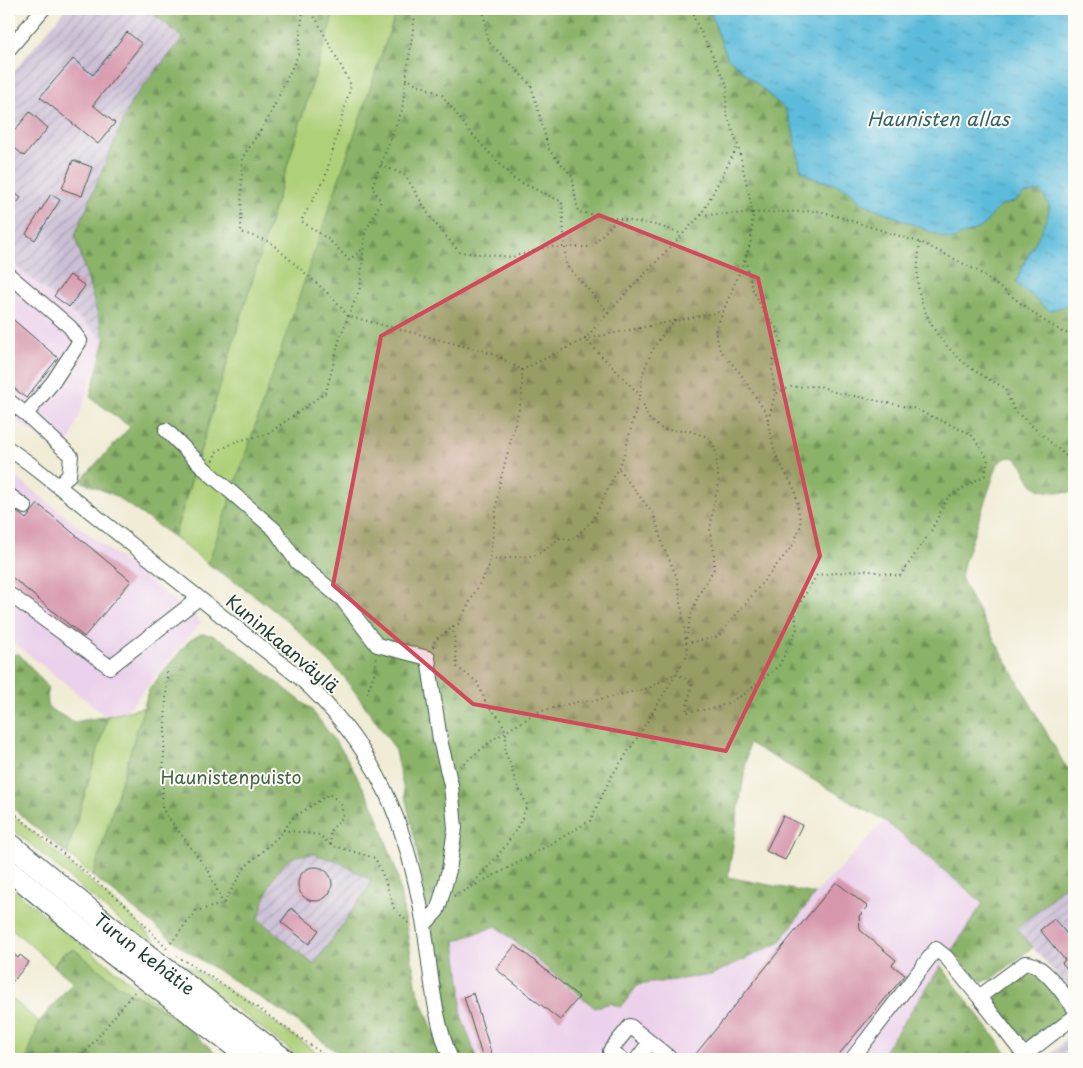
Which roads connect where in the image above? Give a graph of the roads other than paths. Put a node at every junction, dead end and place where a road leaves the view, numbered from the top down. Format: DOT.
graph roads {
  1 [pos="43,9"];
  2 [pos="9,49"];
  3 [pos="9,275"];
  4 [pos="9,401"];
  5 [pos="26,414"];
  6 [pos="166,430"];
  7 [pos="9,448"];
  8 [pos="59,486"];
  9 [pos="9,495"];
  10 [pos="25,507"];
  11 [pos="9,594"];
  12 [pos="198,598"];
  13 [pos="9,844"];
  14 [pos="9,870"];
  15 [pos="418,926"];
  16 [pos="979,997"];
  17 [pos="1074,1008"];
  18 [pos="1074,1017"];
  19 [pos="650,1042"];
  20 [pos="616,1055"];
  21 [pos="1026,1057"];
  22 [pos="251,1059"];
  23 [pos="284,1059"];
  24 [pos="451,1059"];
  25 [pos="637,1059"];
  26 [pos="671,1059"];
  27 [pos="852,1059"];
  1 -- 2 [label="street"];
  3 -- 5 [label="street"];
  4 -- 5 [label="street"];
  5 -- 8 [label="street"];
  6 -- 15 [label="street"];
  7 -- 8 [label="street, Kuninkaanväylä"];
  8 -- 12 [label="street, Kuninkaanväylä"];
  9 -- 10 [label="street"];
  11 -- 12 [label="street"];
  12 -- 15 [label="street, Kuninkaanväylä"];
  13 -- 23 [label="highway, Turun kehätie"];
  14 -- 22 [label="highway, Turun kehätie"];
  15 -- 24 [label="street, Kuninkaanväylä"];
  16 -- 17 [label="street"];
  16 -- 21 [label="street"];
  16 -- 27 [label="street"];
  18 -- 21 [label="street"];
  19 -- 20 [label="street"];
  19 -- 25 [label="street"];
  19 -- 26 [label="street"];
}
